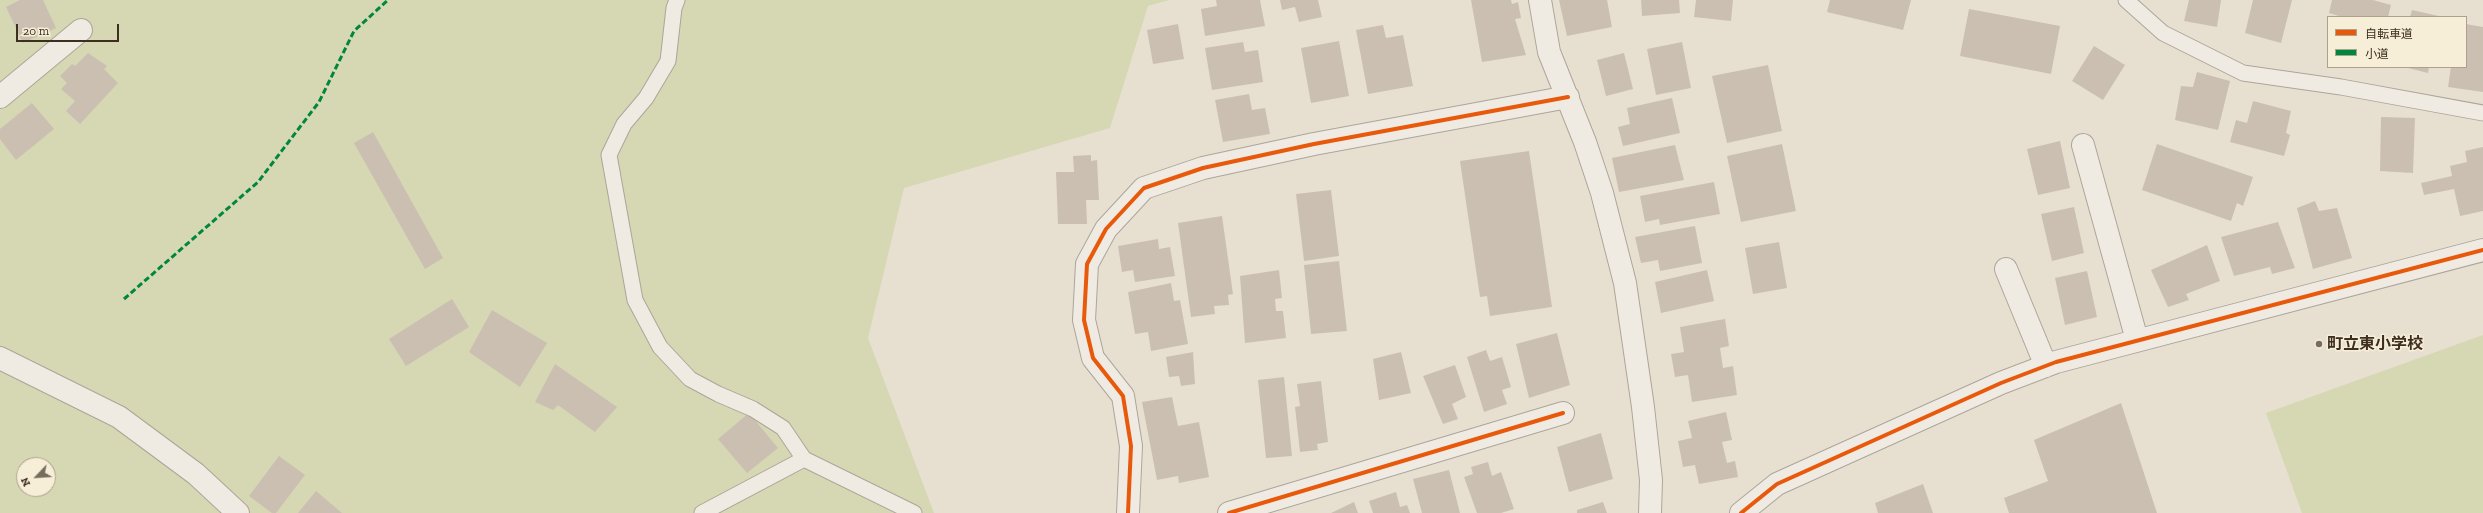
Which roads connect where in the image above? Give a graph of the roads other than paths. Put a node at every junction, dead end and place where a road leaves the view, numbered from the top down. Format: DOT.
graph roads {
  1 [pos="677,0"];
  2 [pos="1540,0"];
  3 [pos="2126,0"];
  4 [pos="81,30"];
  5 [pos="0,97"];
  6 [pos="1568,97"];
  7 [pos="2483,113"];
  8 [pos="2083,145"];
  9 [pos="2483,250"];
  10 [pos="2006,269"];
  11 [pos="2137,340"];
  12 [pos="0,358"];
  13 [pos="2046,366"];
  14 [pos="1564,413"];
  15 [pos="804,459"];
  16 [pos="1238,511"];
  17 [pos="238,513"];
  18 [pos="702,513"];
  19 [pos="914,513"];
  20 [pos="1128,513"];
  21 [pos="1650,513"];
  22 [pos="1741,513"];
  1 -- 15 [label="lane"];
  2 -- 6 [label="street"];
  3 -- 7 [label="lane"];
  4 -- 5 [label="street"];
  6 -- 20 [label="street"];
  6 -- 21 [label="street"];
  8 -- 11 [label="street"];
  9 -- 11 [label="street"];
  10 -- 13 [label="street"];
  11 -- 13 [label="street"];
  12 -- 17 [label="street"];
  13 -- 22 [label="street"];
  14 -- 16 [label="street"];
  15 -- 18 [label="lane"];
  15 -- 19 [label="lane"];
}
